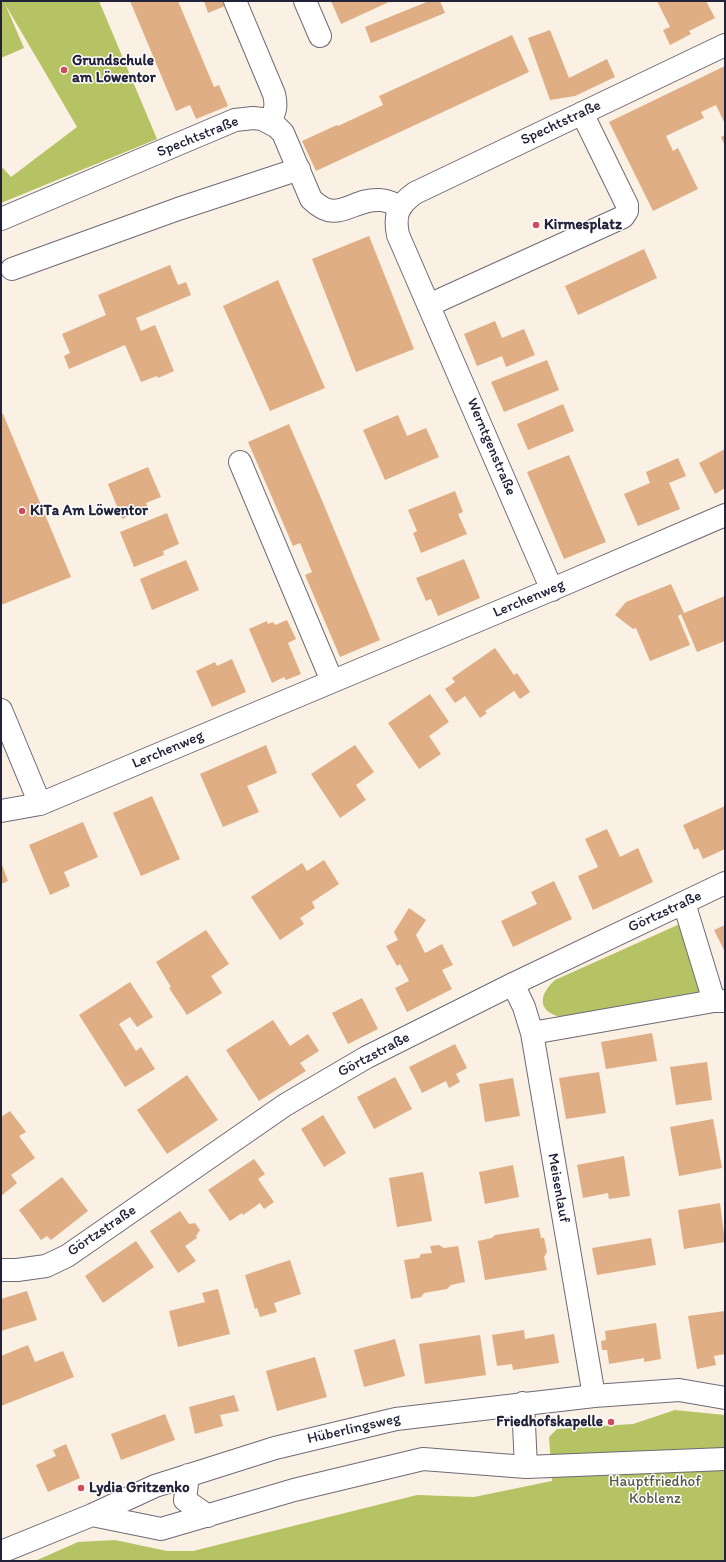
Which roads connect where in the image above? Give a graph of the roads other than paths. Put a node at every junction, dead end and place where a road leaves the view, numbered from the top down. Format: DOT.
graph roads {
  1 [pos="236,1"];
  2 [pos="305,1"];
  3 [pos="320,36"];
  4 [pos="725,45"];
  5 [pos="582,113"];
  6 [pos="270,122"];
  7 [pos="299,169"];
  8 [pos="401,206"];
  9 [pos="1,219"];
  10 [pos="12,269"];
  11 [pos="429,305"];
  12 [pos="240,462"];
  13 [pos="725,515"];
  14 [pos="552,590"];
  15 [pos="332,681"];
  16 [pos="1,710"];
  17 [pos="40,804"];
  18 [pos="1,811"];
  19 [pos="725,883"];
  20 [pos="684,903"];
  21 [pos="513,984"];
  22 [pos="719,1001"];
  23 [pos="532,1033"];
  24 [pos="1,1270"];
  25 [pos="594,1396"];
  26 [pos="725,1398"];
  27 [pos="523,1403"];
  28 [pos="725,1459"];
  29 [pos="526,1467"];
  30 [pos="188,1475"];
  31 [pos="92,1515"];
  32 [pos="208,1516"];
  33 [pos="1,1552"];
  1 -- 6 [label="street"];
  2 -- 3 [label="street"];
  4 -- 5 [label="street, Spechtstraße"];
  5 -- 8 [label="street, Spechtstraße"];
  5 -- 11 [label="street"];
  6 -- 7 [label="street"];
  6 -- 9 [label="street, Spechtstraße"];
  7 -- 8 [label="street"];
  7 -- 10 [label="street"];
  8 -- 11 [label="street"];
  11 -- 14 [label="street, Werntgenstraße"];
  12 -- 15 [label="street"];
  13 -- 14 [label="street, Lerchenweg"];
  14 -- 15 [label="street, Lerchenweg"];
  15 -- 17 [label="street, Lerchenweg"];
  16 -- 17 [label="street"];
  17 -- 18 [label="street, Lerchenweg"];
  19 -- 20 [label="street, Görtzstraße"];
  20 -- 21 [label="street, Görtzstraße"];
  20 -- 22 [label="street"];
  21 -- 23 [label="street, Meisenlauf"];
  21 -- 24 [label="street, Görtzstraße"];
  22 -- 23 [label="street"];
  23 -- 25 [label="street, Meisenlauf"];
  25 -- 26 [label="street, Hüberlingsweg"];
  25 -- 27 [label="street, Hüberlingsweg"];
  27 -- 29 [label="street"];
  27 -- 30 [label="street, Hüberlingsweg"];
  28 -- 29 [label="street"];
  29 -- 32 [label="street"];
  30 -- 31 [label="street, Hüberlingsweg"];
  30 -- 32 [label="street"];
  31 -- 32 [label="street"];
  31 -- 33 [label="street, Hüberlingsweg"];
}
